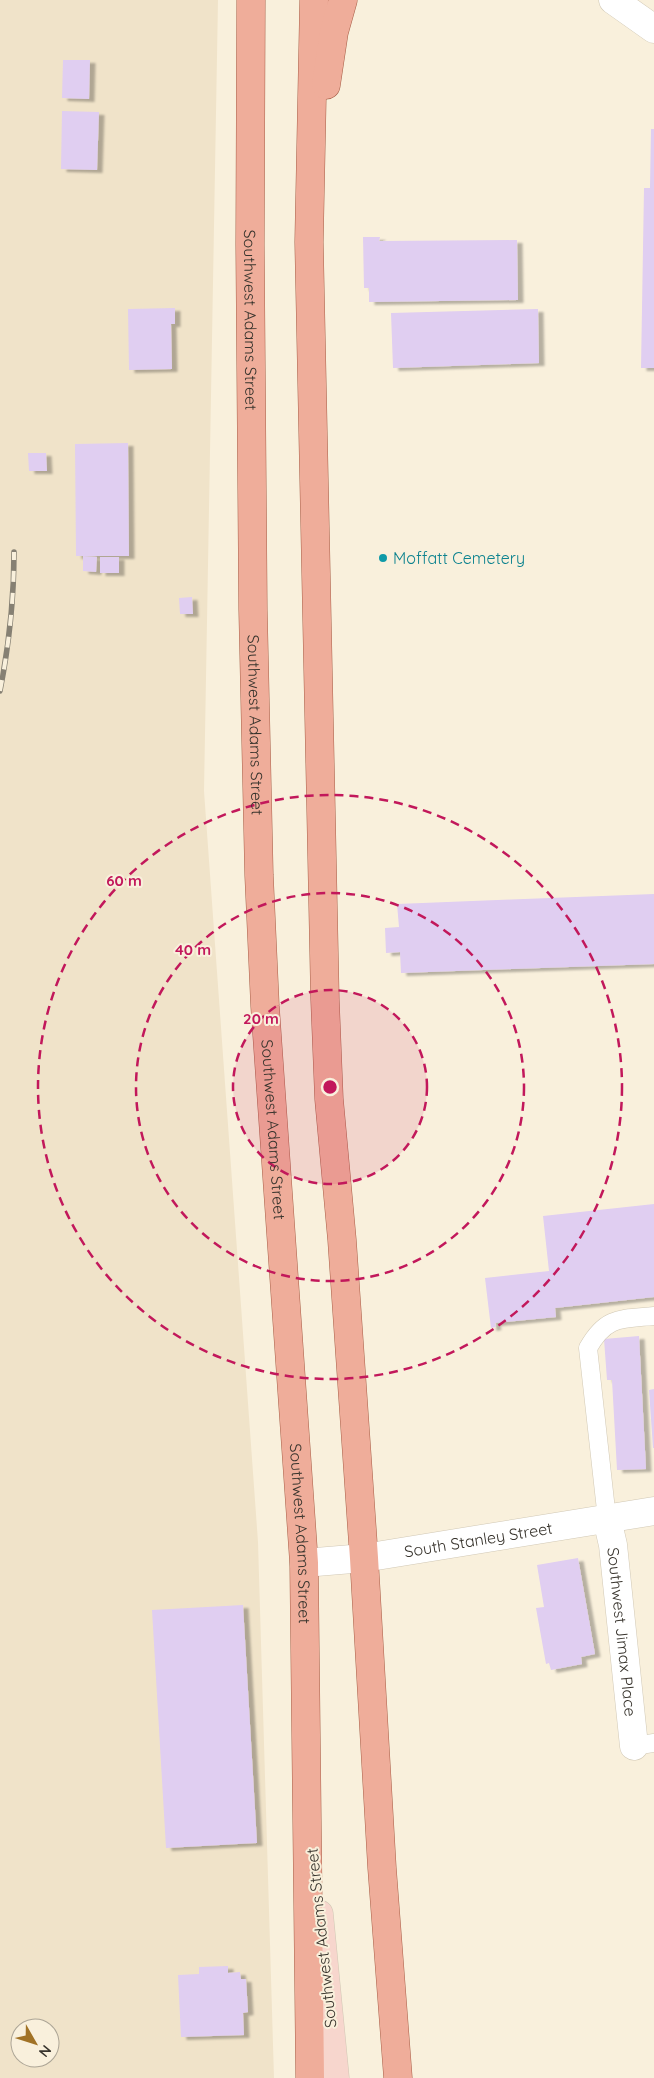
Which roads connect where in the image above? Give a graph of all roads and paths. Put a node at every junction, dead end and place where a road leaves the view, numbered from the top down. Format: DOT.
graph roads {
  1 [pos="251,0"];
  2 [pos="314,0"];
  3 [pos="343,0"];
  4 [pos="614,0"];
  5 [pos="654,29"];
  6 [pos="309,205"];
  7 [pos="654,1316"];
  8 [pos="654,1512"];
  9 [pos="607,1519"];
  10 [pos="364,1558"];
  11 [pos="304,1563"];
  12 [pos="644,1744"];
  13 [pos="307,1800"];
  14 [pos="399,2075"];
  15 [pos="310,2078"];
  16 [pos="335,2078"];
  1 -- 11 [label="main road, Southwest Adams Street"];
  2 -- 6 [label="main road"];
  3 -- 6 [label="main road"];
  4 -- 5 [label="street"];
  6 -- 10 [label="main road"];
  7 -- 9 [label="lane"];
  8 -- 9 [label="street, South Stanley Street"];
  9 -- 10 [label="street, South Stanley Street"];
  9 -- 12 [label="street, Southwest Jimax Place"];
  10 -- 11 [label="street, South Stanley Street"];
  10 -- 14 [label="main road"];
  11 -- 13 [label="main road, Southwest Adams Street"];
  13 -- 15 [label="main road"];
  13 -- 16 [label="main road, Southwest Adams Street"];
}
